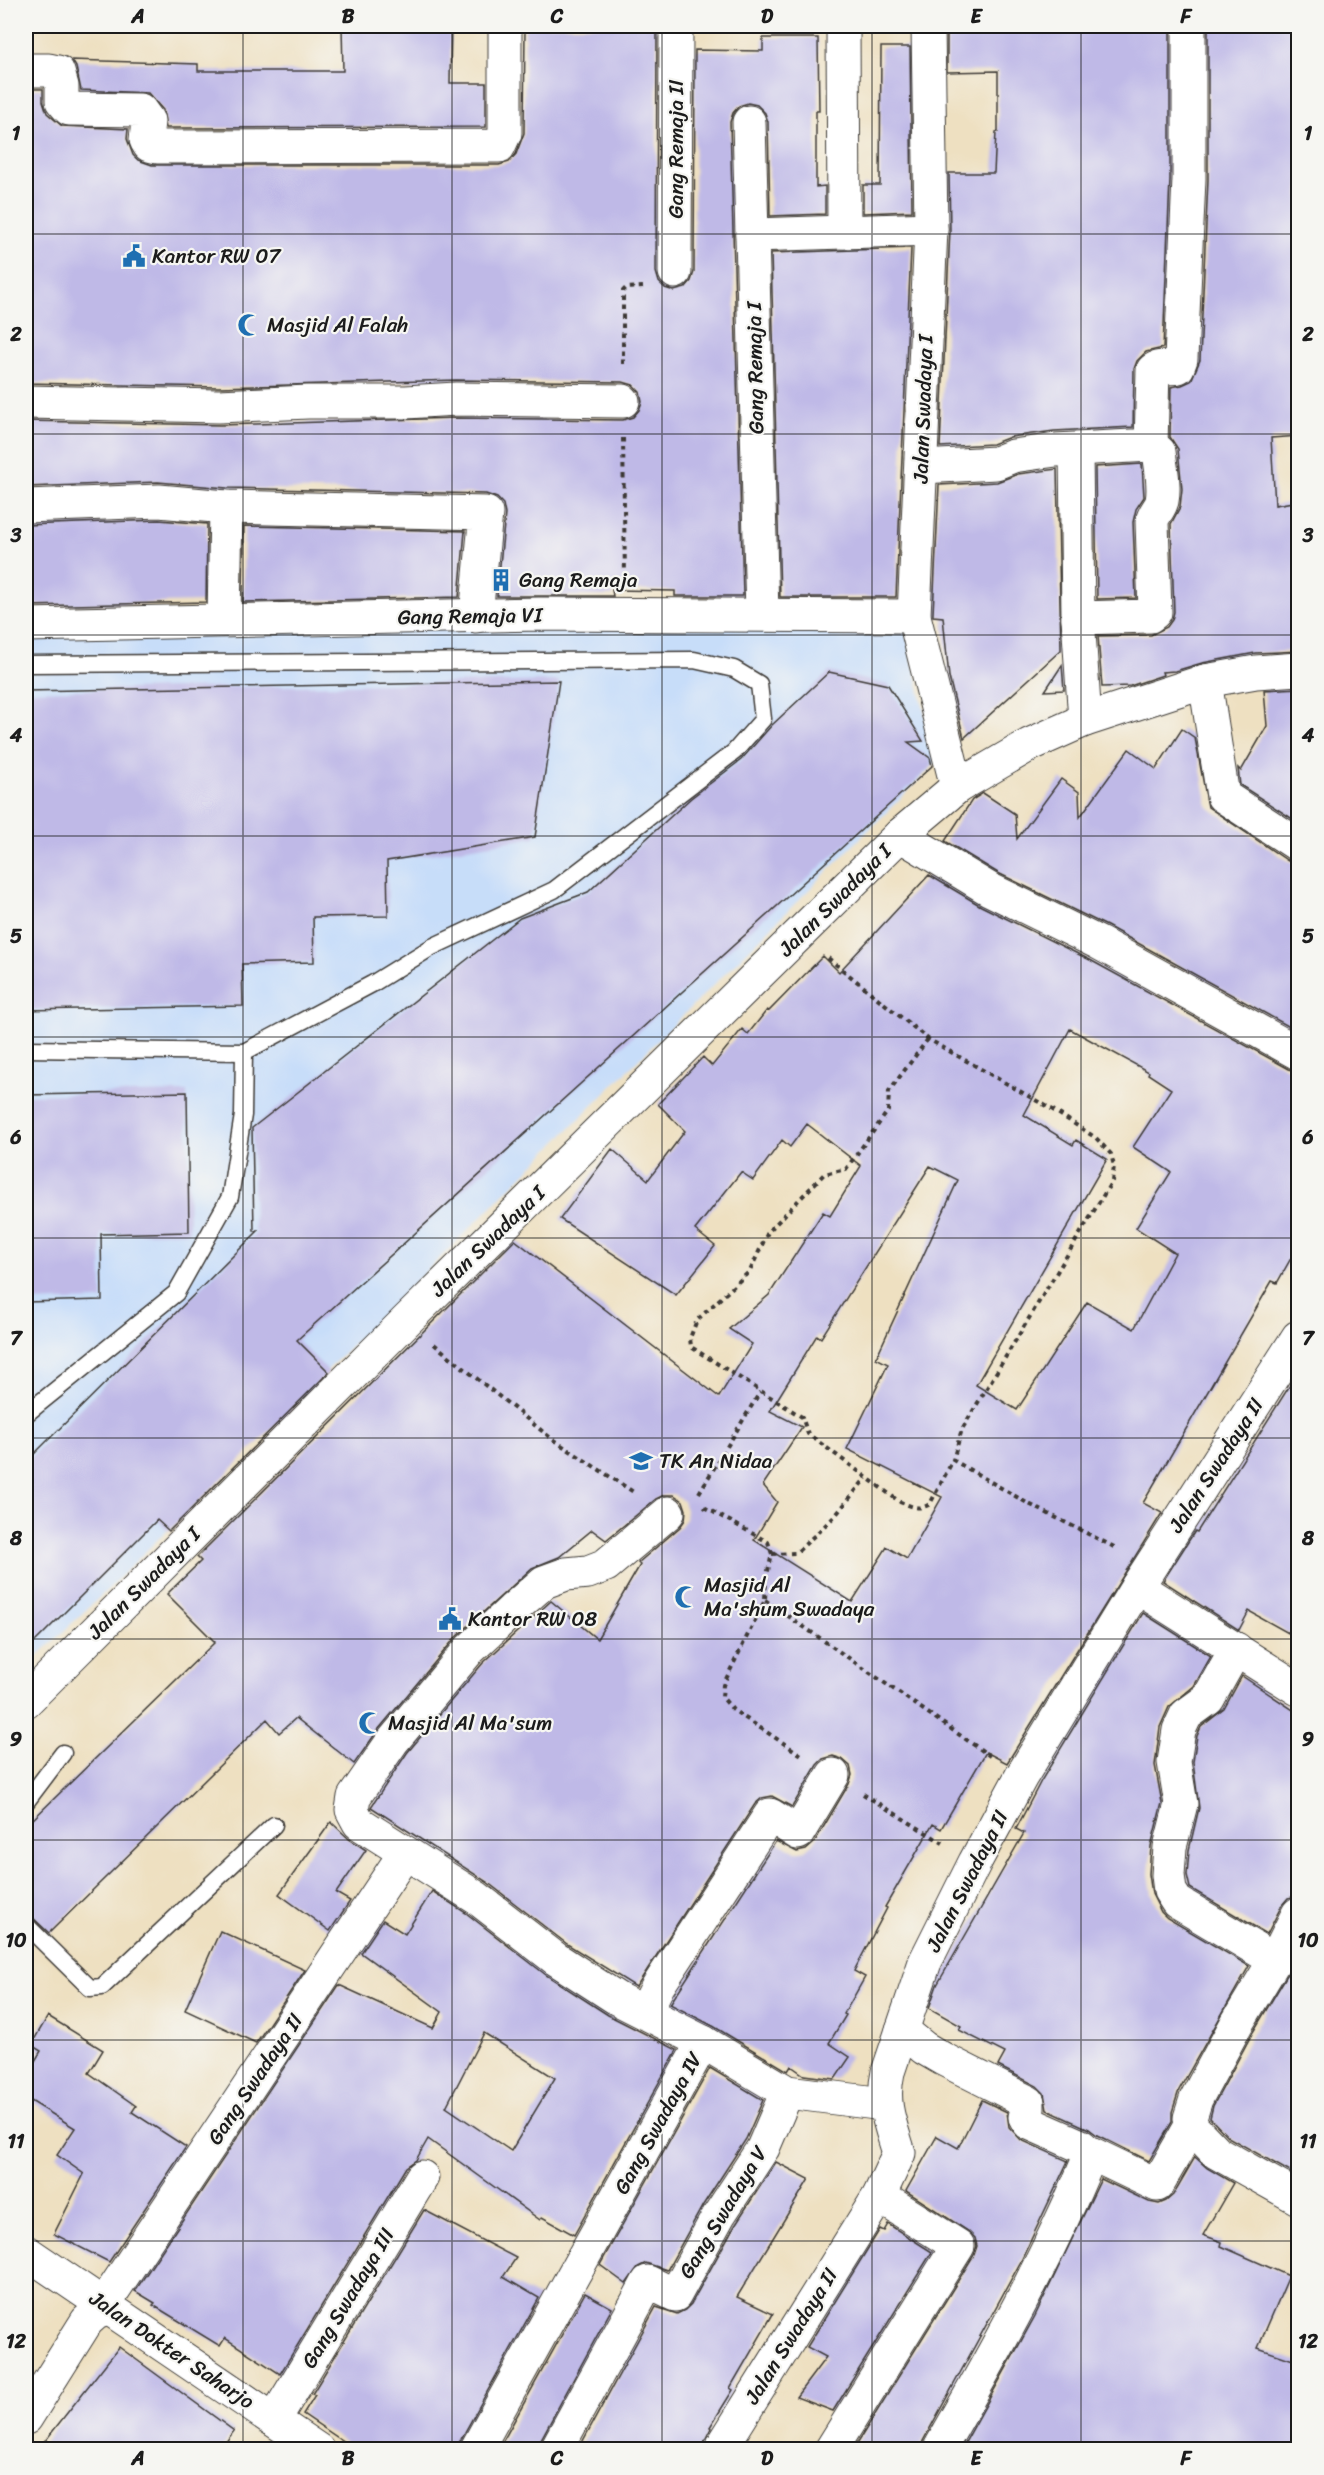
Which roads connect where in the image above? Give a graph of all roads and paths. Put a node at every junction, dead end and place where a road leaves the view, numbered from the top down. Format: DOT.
graph roads {
  1 [pos="505,26"];
  2 [pos="676,26"];
  3 [pos="843,26"];
  4 [pos="928,26"];
  5 [pos="1189,26"];
  6 [pos="26,70"];
  7 [pos="748,122"];
  8 [pos="931,229"];
  9 [pos="844,232"];
  10 [pos="752,235"];
  11 [pos="675,272"];
  12 [pos="623,401"];
  13 [pos="26,402"];
  14 [pos="1151,445"];
  15 [pos="1076,450"];
  16 [pos="922,467"];
  17 [pos="26,506"];
  18 [pos="226,507"];
  19 [pos="762,614"];
  20 [pos="476,616"];
  21 [pos="914,616"];
  22 [pos="1078,618"];
  23 [pos="224,620"];
  24 [pos="26,625"];
  25 [pos="26,664"];
  26 [pos="1299,669"];
  27 [pos="1205,681"];
  28 [pos="1084,720"];
  29 [pos="957,787"];
  30 [pos="900,835"];
  31 [pos="1299,845"];
  32 [pos="800,935"];
  33 [pos="928,1039"];
  34 [pos="26,1049"];
  35 [pos="244,1052"];
  36 [pos="1299,1053"];
  37 [pos="406,1321"];
  38 [pos="1299,1337"];
  39 [pos="760,1392"];
  40 [pos="26,1414"];
  41 [pos="954,1460"];
  42 [pos="866,1478"];
  43 [pos="681,1507"];
  44 [pos="772,1554"];
  45 [pos="1144,1576"];
  46 [pos="765,1600"];
  47 [pos="1236,1649"];
  48 [pos="1299,1689"];
  49 [pos="26,1701"];
  50 [pos="63,1752"];
  51 [pos="832,1775"];
  52 [pos="1021,1777"];
  53 [pos="26,1802"];
  54 [pos="274,1826"];
  55 [pos="405,1853"];
  56 [pos="975,1862"];
  57 [pos="1299,1914"];
  58 [pos="26,1925"];
  59 [pos="1275,1960"];
  60 [pos="645,2012"];
  61 [pos="902,2030"];
  62 [pos="703,2042"];
  63 [pos="787,2092"];
  64 [pos="884,2104"];
  65 [pos="1191,2126"];
  66 [pos="1086,2151"];
  67 [pos="423,2176"];
  68 [pos="879,2196"];
  69 [pos="1298,2198"];
  70 [pos="26,2252"];
  71 [pos="107,2306"];
  72 [pos="26,2418"];
  73 [pos="274,2420"];
  74 [pos="318,2450"];
  75 [pos="476,2450"];
  76 [pos="556,2450"];
  77 [pos="720,2450"];
  78 [pos="831,2450"];
  79 [pos="939,2450"];
  1 -- 6 [label="street"];
  2 -- 11 [label="street, Gang Remaja II"];
  3 -- 9 [label="street"];
  4 -- 8 [label="street, Jalan Swadaya I"];
  5 -- 14 [label="street"];
  7 -- 10 [label="street, Gang Remaja I"];
  8 -- 9 [label="street"];
  8 -- 16 [label="street, Jalan Swadaya I"];
  9 -- 10 [label="street"];
  10 -- 19 [label="street, Gang Remaja I"];
  12 -- 13 [label="street"];
  14 -- 15 [label="street"];
  14 -- 22 [label="street"];
  15 -- 16 [label="street"];
  15 -- 22 [label="street"];
  16 -- 21 [label="street, Jalan Swadaya I"];
  17 -- 18 [label="street"];
  18 -- 20 [label="street"];
  18 -- 23 [label="street"];
  19 -- 20 [label="street, Gang Remaja VI"];
  19 -- 21 [label="street, Gang Remaja VI"];
  20 -- 23 [label="street, Gang Remaja VI"];
  21 -- 29 [label="street, Jalan Swadaya I"];
  22 -- 28 [label="street"];
  23 -- 24 [label="street, Gang Remaja VI"];
  25 -- 35 [label="lane"];
  26 -- 27 [label="street, Jalan Swadaya I"];
  27 -- 28 [label="street, Jalan Swadaya I"];
  27 -- 31 [label="street"];
  28 -- 29 [label="street, Jalan Swadaya I"];
  29 -- 30 [label="street, Jalan Swadaya I"];
  30 -- 32 [label="street, Jalan Swadaya I"];
  30 -- 36 [label="street"];
  32 -- 33 [label="path"];
  32 -- 37 [label="street, Jalan Swadaya I"];
  33 -- 39 [label="path"];
  33 -- 41 [label="path"];
  34 -- 35 [label="lane"];
  35 -- 40 [label="lane"];
  37 -- 43 [label="path"];
  37 -- 49 [label="street, Jalan Swadaya I"];
  38 -- 45 [label="street, Jalan Swadaya II"];
  39 -- 42 [label="path"];
  39 -- 43 [label="path"];
  41 -- 42 [label="path"];
  41 -- 45 [label="path"];
  42 -- 44 [label="path"];
  43 -- 44 [label="path"];
  43 -- 55 [label="street, Gang Swadaya IV"];
  44 -- 46 [label="path"];
  45 -- 47 [label="street"];
  45 -- 52 [label="street, Jalan Swadaya II"];
  46 -- 51 [label="path"];
  46 -- 52 [label="path"];
  47 -- 48 [label="street"];
  47 -- 59 [label="street"];
  50 -- 53 [label="lane"];
  51 -- 56 [label="path"];
  51 -- 60 [label="street"];
  52 -- 56 [label="street, Jalan Swadaya II"];
  54 -- 58 [label="lane"];
  55 -- 60 [label="street, Gang Swadaya IV"];
  55 -- 71 [label="street, Gang Swadaya II"];
  56 -- 61 [label="street, Jalan Swadaya II"];
  57 -- 59 [label="street"];
  59 -- 65 [label="street"];
  60 -- 62 [label="street, Gang Swadaya IV"];
  61 -- 64 [label="street, Jalan Swadaya II"];
  61 -- 66 [label="street"];
  62 -- 63 [label="street"];
  62 -- 75 [label="street, Gang Swadaya IV"];
  63 -- 64 [label="street"];
  63 -- 76 [label="street, Gang Swadaya V"];
  64 -- 68 [label="street, Jalan Swadaya II"];
  65 -- 66 [label="street"];
  65 -- 69 [label="street"];
  66 -- 79 [label="street"];
  67 -- 73 [label="street, Gang Swadaya III"];
  68 -- 77 [label="street, Jalan Swadaya II"];
  68 -- 78 [label="street"];
  70 -- 71 [label="street, Jalan Dokter Saharjo"];
  71 -- 72 [label="street"];
  71 -- 73 [label="street, Jalan Dokter Saharjo"];
  73 -- 74 [label="street, Jalan Dokter Saharjo"];
}
